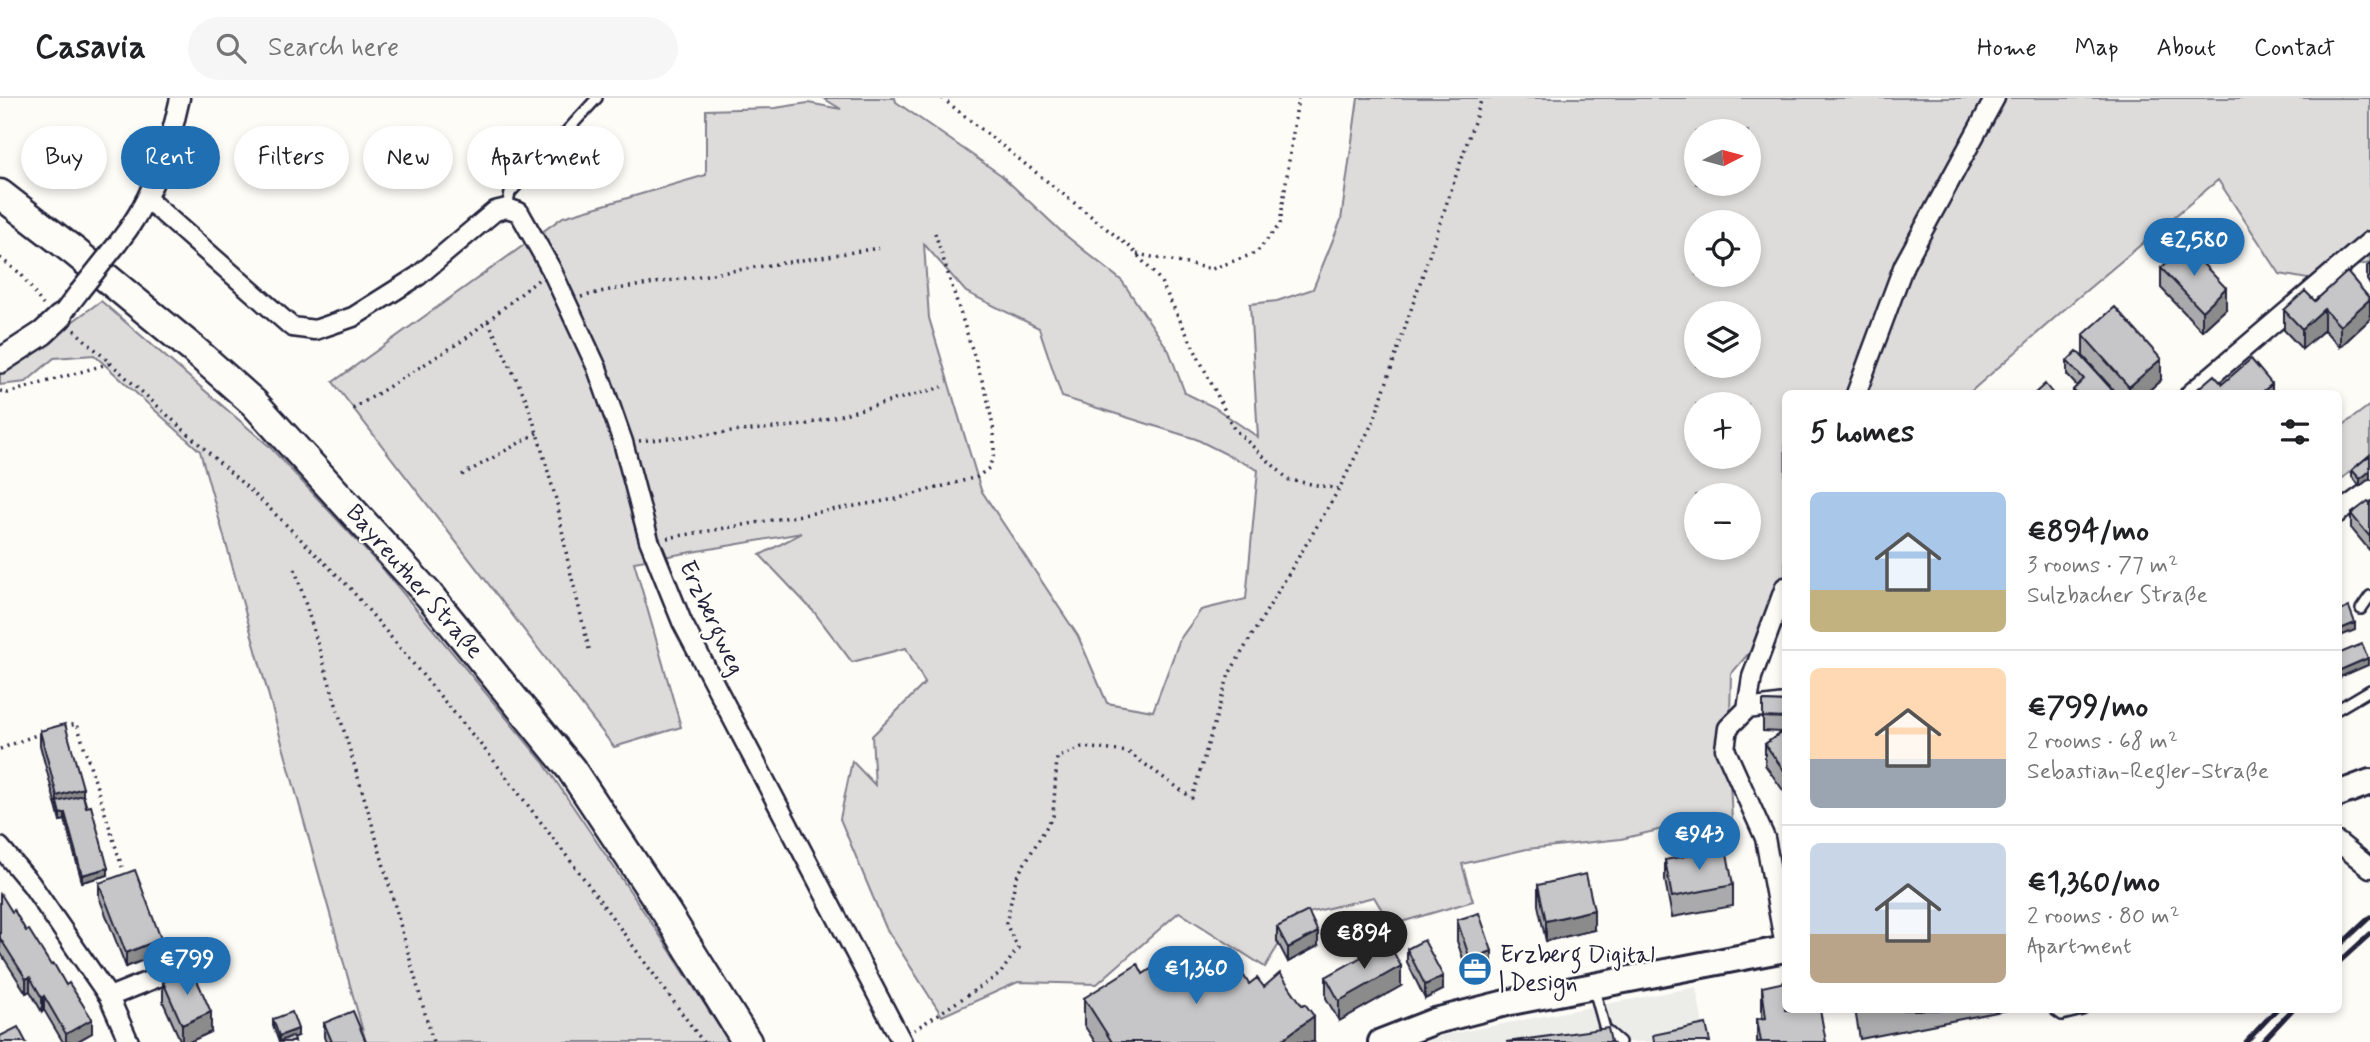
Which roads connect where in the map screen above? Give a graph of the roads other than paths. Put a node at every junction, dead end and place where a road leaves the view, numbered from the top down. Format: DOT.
graph roads {
  1 [pos="180,98"];
  2 [pos="597,98"];
  3 [pos="1995,98"];
  4 [pos="0,194"];
  5 [pos="147,199"];
  6 [pos="507,208"];
  7 [pos="2370,242"];
  8 [pos="60,317"];
  9 [pos="0,360"];
  10 [pos="1858,390"];
  11 [pos="2195,390"];
  12 [pos="2370,490"];
  13 [pos="2342,510"];
  14 [pos="1782,595"];
  15 [pos="2370,596"];
  16 [pos="2361,609"];
  17 [pos="2370,690"];
  18 [pos="1782,704"];
  19 [pos="2342,707"];
  20 [pos="1747,709"];
  21 [pos="2370,782"];
  22 [pos="2342,792"];
  23 [pos="2342,845"];
  24 [pos="0,847"];
  25 [pos="2370,868"];
  26 [pos="1782,931"];
  27 [pos="1782,948"];
  28 [pos="181,968"];
  29 [pos="1593,985"];
  30 [pos="109,997"];
  31 [pos="901,1040"];
  32 [pos="129,1042"];
  33 [pos="747,1042"];
  34 [pos="1381,1042"];
  35 [pos="1620,1042"];
  1 -- 5 [label="street"];
  2 -- 6 [label="lane"];
  3 -- 10 [label="street"];
  4 -- 33 [label="main road, Bayreuther Straße"];
  5 -- 6 [label="street"];
  5 -- 8 [label="street, bridge"];
  6 -- 31 [label="street, Erzbergweg"];
  7 -- 11 [label="street"];
  8 -- 9 [label="street"];
  12 -- 13 [label="street"];
  14 -- 20 [label="street"];
  15 -- 16 [label="lane"];
  17 -- 19 [label="lane"];
  18 -- 20 [label="street"];
  20 -- 26 [label="street"];
  21 -- 22 [label="main road"];
  23 -- 25 [label="street"];
  24 -- 30 [label="street"];
  27 -- 29 [label="main road"];
  28 -- 30 [label="street"];
  29 -- 34 [label="main road"];
  29 -- 35 [label="lane"];
  30 -- 32 [label="street"];
}
